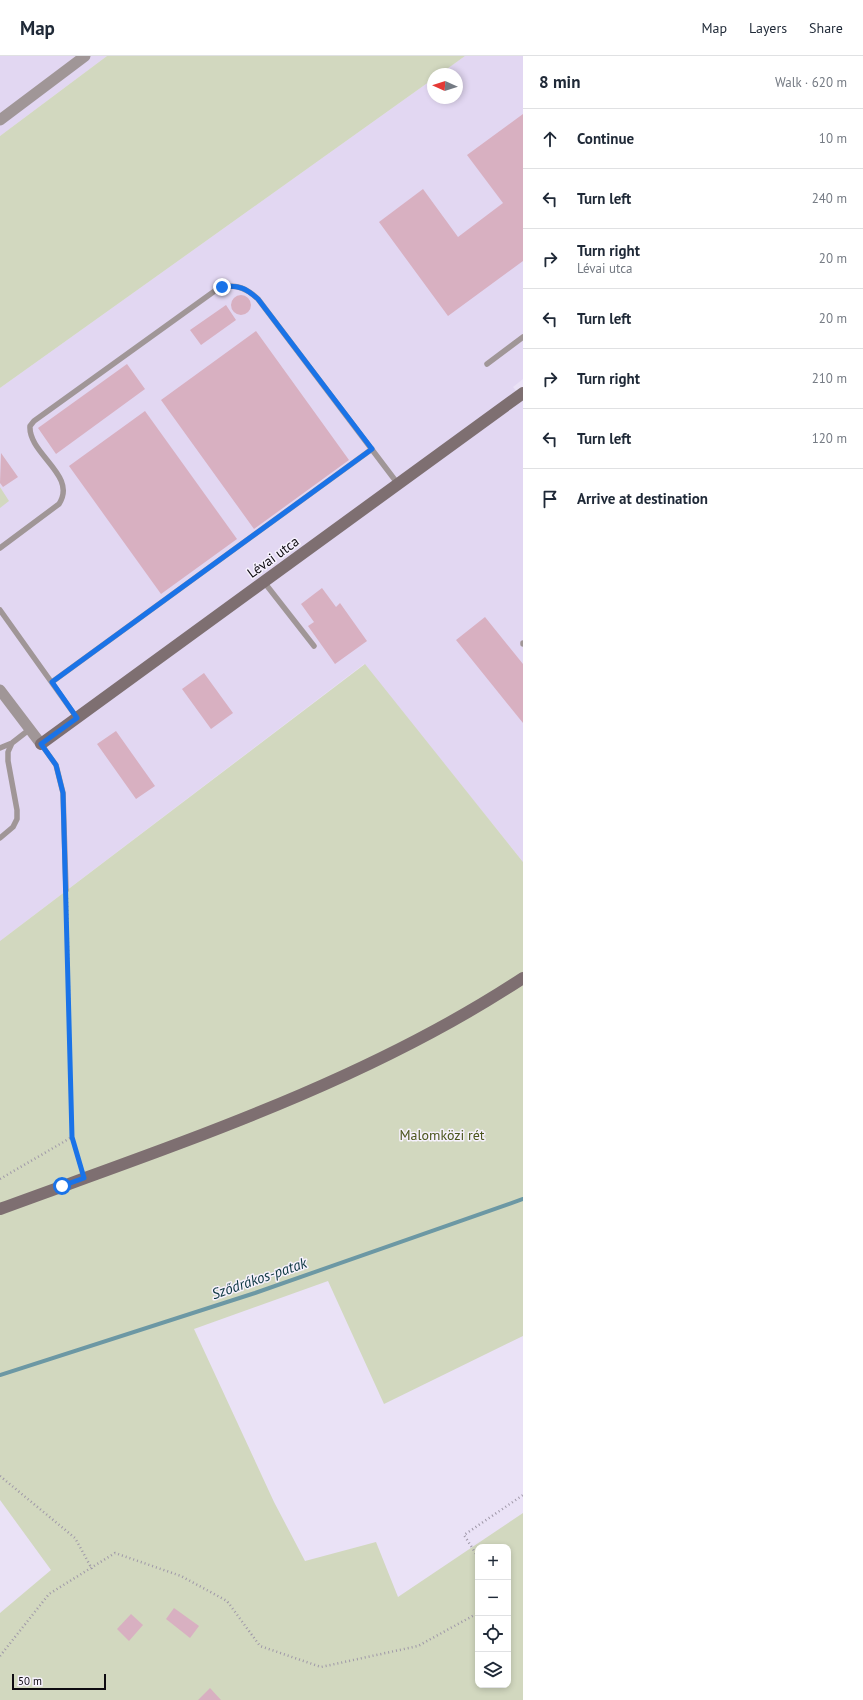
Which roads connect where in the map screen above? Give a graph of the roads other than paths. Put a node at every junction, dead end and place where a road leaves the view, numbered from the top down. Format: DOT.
graph roads {
  1 [pos="85,56"];
  2 [pos="0,120"];
  3 [pos="523,337"];
  4 [pos="487,364"];
  5 [pos="523,393"];
  6 [pos="372,449"];
  7 [pos="398,484"];
  8 [pos="0,548"];
  9 [pos="264,582"];
  10 [pos="0,610"];
  11 [pos="314,646"];
  12 [pos="52,682"];
  13 [pos="0,690"];
  14 [pos="77,718"];
  15 [pos="30,729"];
  16 [pos="12,743"];
  17 [pos="41,744"];
  18 [pos="0,748"];
  19 [pos="0,838"];
  20 [pos="66,890"];
  21 [pos="523,978"];
  22 [pos="0,1209"];
  1 -- 2 [label="street"];
  3 -- 4 [label="lane"];
  5 -- 7 [label="street, Lévai utca"];
  6 -- 7 [label="lane"];
  6 -- 8 [label="lane"];
  6 -- 12 [label="lane"];
  7 -- 9 [label="street, Lévai utca"];
  9 -- 11 [label="lane"];
  9 -- 14 [label="street, Lévai utca"];
  10 -- 12 [label="lane"];
  12 -- 14 [label="lane"];
  13 -- 15 [label="street"];
  14 -- 17 [label="street, Lévai utca"];
  15 -- 16 [label="lane"];
  15 -- 17 [label="street"];
  16 -- 18 [label="lane"];
  16 -- 19 [label="lane"];
  17 -- 20 [label="lane"];
  21 -- 22 [label="street"];
}
